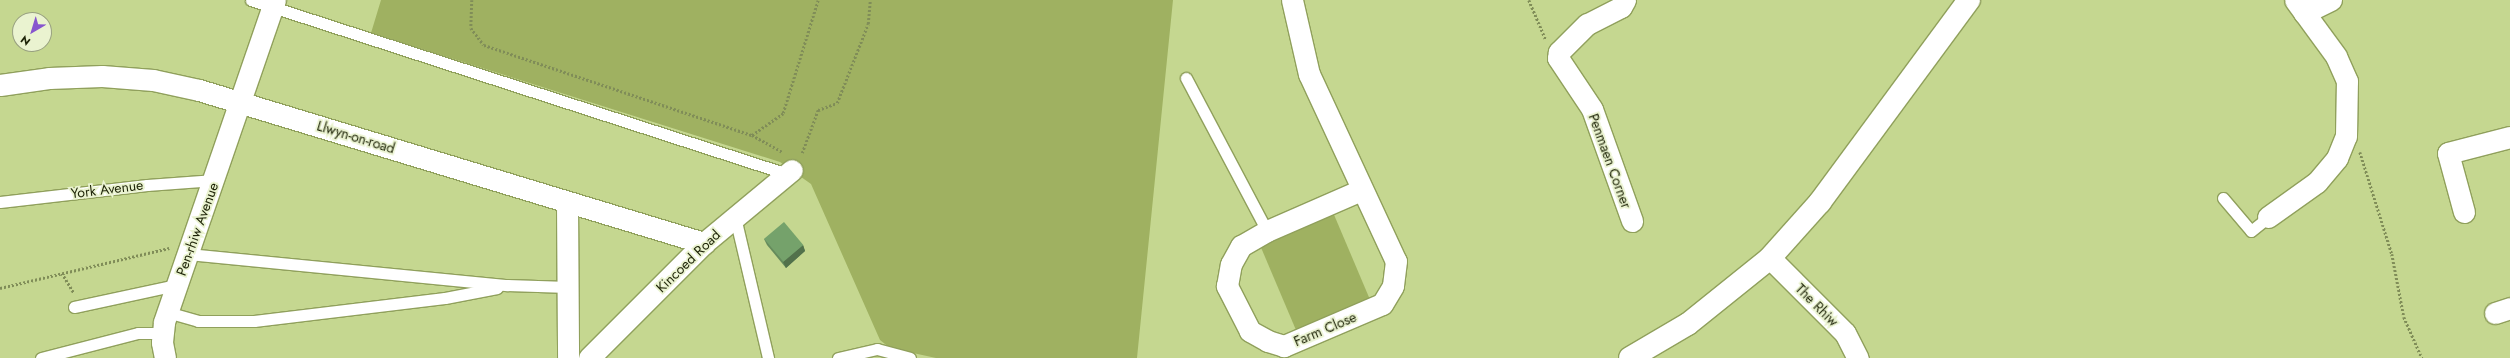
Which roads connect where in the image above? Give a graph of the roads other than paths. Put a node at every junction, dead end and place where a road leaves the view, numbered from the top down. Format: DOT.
graph roads {
  1 [pos="251,0"];
  2 [pos="1292,0"];
  3 [pos="1625,0"];
  4 [pos="1969,0"];
  5 [pos="2331,0"];
  6 [pos="274,3"];
  7 [pos="2300,6"];
  8 [pos="1186,78"];
  9 [pos="0,85"];
  10 [pos="241,102"];
  11 [pos="2510,137"];
  12 [pos="793,168"];
  13 [pos="215,180"];
  14 [pos="1361,190"];
  15 [pos="2223,198"];
  16 [pos="0,202"];
  17 [pos="567,203"];
  18 [pos="2464,212"];
  19 [pos="735,217"];
  20 [pos="2268,218"];
  21 [pos="1632,221"];
  22 [pos="1267,232"];
  23 [pos="704,243"];
  24 [pos="190,248"];
  25 [pos="1770,258"];
  26 [pos="177,285"];
  27 [pos="507,285"];
  28 [pos="568,287"];
  29 [pos="78,306"];
  30 [pos="167,312"];
  31 [pos="163,333"];
  32 [pos="41,358"];
  33 [pos="165,358"];
  34 [pos="568,358"];
  35 [pos="589,358"];
  36 [pos="768,358"];
  37 [pos="838,358"];
  38 [pos="910,358"];
  39 [pos="1630,358"];
  40 [pos="1858,358"];
  1 -- 6 [label="lane"];
  2 -- 14 [label="street, Farm Close"];
  3 -- 21 [label="street, Penmaen Corner"];
  4 -- 25 [label="street"];
  5 -- 7 [label="street"];
  6 -- 10 [label="street, Pen-rhiw Avenue"];
  6 -- 12 [label="lane"];
  7 -- 20 [label="street"];
  8 -- 22 [label="lane"];
  9 -- 10 [label="street, Llwyn-on-road"];
  10 -- 13 [label="street, Pen-rhiw Avenue"];
  10 -- 17 [label="street, Llwyn-on-road"];
  11 -- 18 [label="street"];
  12 -- 19 [label="street, Kincoed Road"];
  13 -- 16 [label="lane, York Avenue"];
  13 -- 24 [label="street, Pen-rhiw Avenue"];
  14 -- 22 [label="street, Farm Close"];
  14 -- 22 [label="street, Farm Close"];
  15 -- 20 [label="lane"];
  17 -- 23 [label="street, Llwyn-on-road"];
  17 -- 28 [label="street"];
  19 -- 23 [label="street, Kincoed Road"];
  19 -- 36 [label="lane"];
  23 -- 35 [label="street, Kincoed Road"];
  24 -- 26 [label="street, Pen-rhiw Avenue"];
  24 -- 27 [label="lane"];
  25 -- 39 [label="street"];
  25 -- 40 [label="street, The Rhiw"];
  26 -- 29 [label="lane"];
  26 -- 30 [label="street, Pen-rhiw Avenue"];
  27 -- 28 [label="lane"];
  27 -- 30 [label="lane"];
  28 -- 34 [label="street"];
  30 -- 31 [label="street, Pen-rhiw Avenue"];
  31 -- 32 [label="lane"];
  31 -- 33 [label="street, Pen-rhiw Avenue"];
  37 -- 38 [label="lane"];
}
